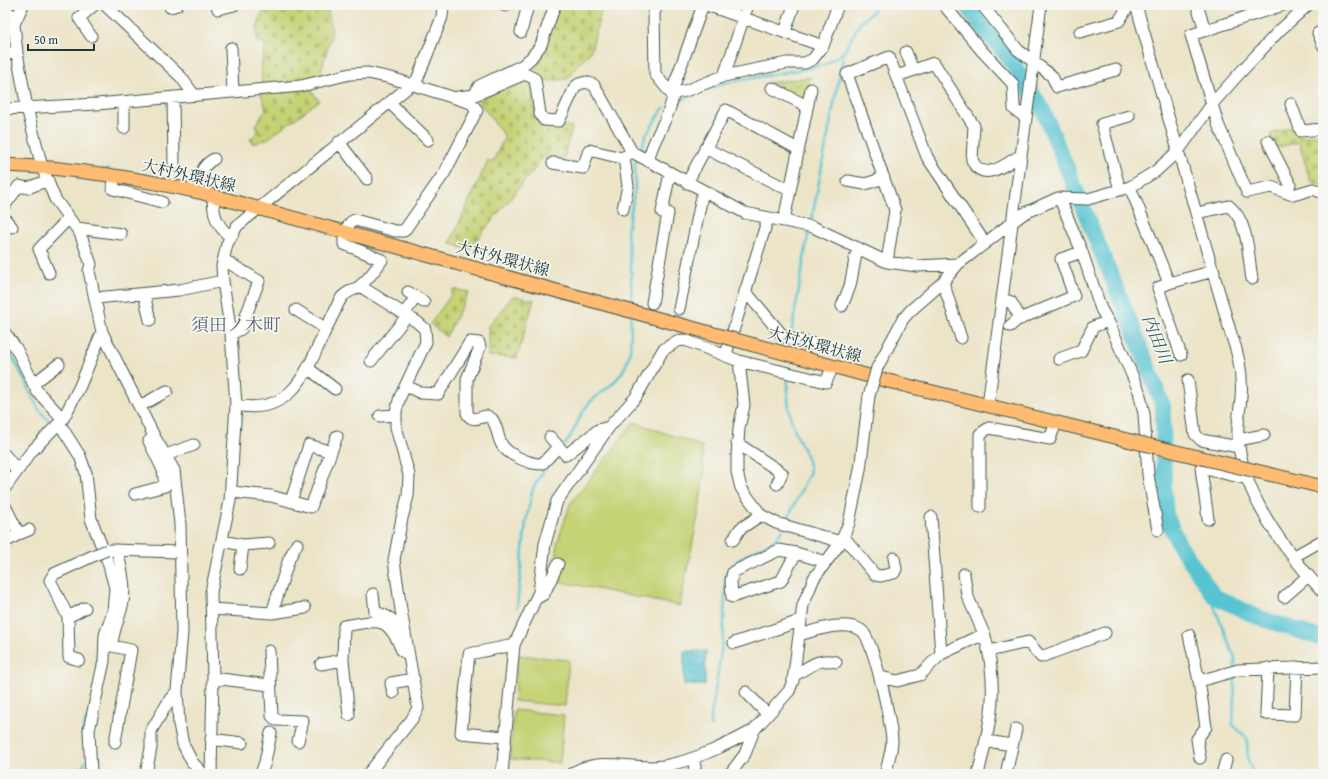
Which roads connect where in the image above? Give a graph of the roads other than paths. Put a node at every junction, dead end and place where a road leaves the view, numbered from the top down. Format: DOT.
graph roads {
  1 [pos="23,5"];
  2 [pos="94,5"];
  3 [pos="104,5"];
  4 [pos="216,5"];
  5 [pos="234,5"];
  6 [pos="443,5"];
  7 [pos="528,5"];
  8 [pos="555,5"];
  9 [pos="657,5"];
  10 [pos="703,5"];
  11 [pos="707,5"];
  12 [pos="748,5"];
  13 [pos="794,5"];
  14 [pos="838,5"];
  15 [pos="944,5"];
  16 [pos="982,5"];
  17 [pos="1041,5"];
  18 [pos="1132,5"];
  19 [pos="1136,5"];
  20 [pos="1197,5"];
  21 [pos="1283,5"];
  22 [pos="1308,5"];
  23 [pos="1260,9"];
  24 [pos="5,10"];
  25 [pos="17,18"];
  26 [pos="743,18"];
  27 [pos="1205,30"];
  28 [pos="1323,31"];
  29 [pos="521,32"];
  30 [pos="785,32"];
  31 [pos="1080,32"];
  32 [pos="91,36"];
  33 [pos="1323,45"];
  34 [pos="823,46"];
  35 [pos="231,48"];
  36 [pos="16,52"];
  37 [pos="906,52"];
  38 [pos="5,54"];
  39 [pos="1033,63"];
  40 [pos="1116,69"];
  41 [pos="913,70"];
  42 [pos="724,76"];
  43 [pos="897,76"];
  44 [pos="411,85"];
  45 [pos="772,88"];
  46 [pos="811,89"];
  47 [pos="233,92"];
  48 [pos="194,95"];
  49 [pos="475,95"];
  50 [pos="672,95"];
  51 [pos="172,97"];
  52 [pos="453,97"];
  53 [pos="124,102"];
  54 [pos="390,103"];
  55 [pos="1212,104"];
  56 [pos="1291,104"];
  57 [pos="807,106"];
  58 [pos="27,108"];
  59 [pos="5,109"];
  60 [pos="1026,113"];
  61 [pos="1129,116"];
  62 [pos="124,128"];
  63 [pos="1323,129"];
  64 [pos="428,140"];
  65 [pos="1268,141"];
  66 [pos="339,142"];
  67 [pos="705,148"];
  68 [pos="798,150"];
  69 [pos="1179,150"];
  70 [pos="1021,155"];
  71 [pos="636,156"];
  72 [pos="214,159"];
  73 [pos="553,163"];
  74 [pos="5,165"];
  75 [pos="174,165"];
  76 [pos="42,167"];
  77 [pos="670,173"];
  78 [pos="114,177"];
  79 [pos="884,178"];
  80 [pos="367,179"];
  81 [pos="48,180"];
  82 [pos="848,181"];
  83 [pos="687,183"];
  84 [pos="1125,189"];
  85 [pos="790,190"];
  86 [pos="703,191"];
  87 [pos="198,192"];
  88 [pos="1287,193"];
  89 [pos="1323,193"];
  90 [pos="213,196"];
  91 [pos="1060,198"];
  92 [pos="162,202"];
  93 [pos="5,205"];
  94 [pos="257,209"];
  95 [pos="623,209"];
  96 [pos="1197,213"];
  97 [pos="69,218"];
  98 [pos="768,218"];
  99 [pos="788,221"];
  100 [pos="1011,224"];
  101 [pos="77,228"];
  102 [pos="344,232"];
  103 [pos="121,234"];
  104 [pos="231,237"];
  105 [pos="985,243"];
  106 [pos="857,249"];
  107 [pos="1082,252"];
  108 [pos="224,260"];
  109 [pos="887,262"];
  110 [pos="958,264"];
  111 [pos="1214,271"];
  112 [pos="49,273"];
  113 [pos="1252,279"];
  114 [pos="223,281"];
  115 [pos="943,282"];
  116 [pos="1169,283"];
  117 [pos="360,286"];
  118 [pos="745,291"];
  119 [pos="144,294"];
  120 [pos="416,297"];
  121 [pos="96,298"];
  122 [pos="1002,299"];
  123 [pos="652,303"];
  124 [pos="842,306"];
  125 [pos="296,310"];
  126 [pos="679,310"];
  127 [pos="406,315"];
  128 [pos="1021,319"];
  129 [pos="150,320"];
  130 [pos="1108,321"];
  131 [pos="1010,326"];
  132 [pos="325,328"];
  133 [pos="102,332"];
  134 [pos="5,333"];
  135 [pos="231,334"];
  136 [pos="961,338"];
  137 [pos="815,344"];
  138 [pos="726,354"];
  139 [pos="1181,355"];
  140 [pos="1059,359"];
  141 [pos="371,361"];
  142 [pos="739,361"];
  143 [pos="59,364"];
  144 [pos="833,366"];
  145 [pos="309,369"];
  146 [pos="1188,380"];
  147 [pos="34,384"];
  148 [pos="406,386"];
  149 [pos="335,389"];
  150 [pos="166,392"];
  151 [pos="236,405"];
  152 [pos="988,405"];
  153 [pos="140,406"];
  154 [pos="396,415"];
  155 [pos="380,416"];
  156 [pos="59,422"];
  157 [pos="1056,422"];
  158 [pos="608,428"];
  159 [pos="1264,435"];
  160 [pos="154,436"];
  161 [pos="337,436"];
  162 [pos="550,437"];
  163 [pos="737,444"];
  164 [pos="1239,444"];
  165 [pos="194,445"];
  166 [pos="560,450"];
  167 [pos="331,452"];
  168 [pos="5,455"];
  169 [pos="166,455"];
  170 [pos="17,470"];
  171 [pos="1248,479"];
  172 [pos="777,484"];
  173 [pos="1323,487"];
  174 [pos="5,488"];
  175 [pos="232,492"];
  176 [pos="135,494"];
  177 [pos="291,501"];
  178 [pos="5,506"];
  179 [pos="980,507"];
  180 [pos="1210,511"];
  181 [pos="761,515"];
  182 [pos="931,517"];
  183 [pos="1158,530"];
  184 [pos="733,540"];
  185 [pos="842,540"];
  186 [pos="1323,540"];
  187 [pos="222,541"];
  188 [pos="5,542"];
  189 [pos="269,543"];
  190 [pos="297,544"];
  191 [pos="243,545"];
  192 [pos="107,552"];
  193 [pos="180,552"];
  194 [pos="796,554"];
  195 [pos="1293,557"];
  196 [pos="894,558"];
  197 [pos="826,562"];
  198 [pos="558,564"];
  199 [pos="240,569"];
  200 [pos="964,574"];
  201 [pos="1308,576"];
  202 [pos="1323,592"];
  203 [pos="373,594"];
  204 [pos="1284,597"];
  205 [pos="536,598"];
  206 [pos="85,608"];
  207 [pos="305,608"];
  208 [pos="212,609"];
  209 [pos="272,613"];
  210 [pos="68,617"];
  211 [pos="800,621"];
  212 [pos="404,633"];
  213 [pos="1105,633"];
  214 [pos="799,635"];
  215 [pos="1189,635"];
  216 [pos="985,636"];
  217 [pos="734,643"];
  218 [pos="514,645"];
  219 [pos="269,651"];
  220 [pos="989,651"];
  221 [pos="408,653"];
  222 [pos="941,654"];
  223 [pos="79,660"];
  224 [pos="343,660"];
  225 [pos="836,662"];
  226 [pos="321,664"];
  227 [pos="1323,667"];
  228 [pos="1268,668"];
  229 [pos="1297,668"];
  230 [pos="794,675"];
  231 [pos="881,677"];
  232 [pos="213,678"];
  233 [pos="414,679"];
  234 [pos="1199,681"];
  235 [pos="270,685"];
  236 [pos="177,691"];
  237 [pos="746,692"];
  238 [pos="393,693"];
  239 [pos="768,714"];
  240 [pos="349,715"];
  241 [pos="1016,728"];
  242 [pos="754,730"];
  243 [pos="271,733"];
  244 [pos="505,737"];
  245 [pos="211,739"];
  246 [pos="298,741"];
  247 [pos="987,741"];
  248 [pos="115,742"];
  249 [pos="242,743"];
  250 [pos="1012,745"];
  251 [pos="693,758"];
  252 [pos="1200,758"];
  253 [pos="1226,760"];
  254 [pos="91,774"];
  255 [pos="146,774"];
  256 [pos="203,774"];
  257 [pos="212,774"];
  258 [pos="261,774"];
  259 [pos="368,774"];
  260 [pos="502,774"];
  261 [pos="572,774"];
  262 [pos="693,774"];
  263 [pos="730,774"];
  264 [pos="886,774"];
  265 [pos="978,774"];
  266 [pos="1006,774"];
  267 [pos="1222,774"];
  1 -- 25 [label="street"];
  2 -- 32 [label="street"];
  3 -- 48 [label="street"];
  4 -- 5 [label="street"];
  6 -- 44 [label="street"];
  7 -- 29 [label="street"];
  8 -- 49 [label="street"];
  9 -- 50 [label="street"];
  10 -- 50 [label="street"];
  11 -- 26 [label="street"];
  12 -- 26 [label="street"];
  13 -- 30 [label="street"];
  14 -- 34 [label="street"];
  15 -- 60 [label="street"];
  16 -- 39 [label="street"];
  17 -- 39 [label="street"];
  18 -- 31 [label="street"];
  19 -- 69 [label="street"];
  20 -- 27 [label="street"];
  21 -- 23 [label="street"];
  22 -- 55 [label="street"];
  23 -- 27 [label="street"];
  24 -- 25 [label="street"];
  25 -- 36 [label="street"];
  26 -- 30 [label="street"];
  26 -- 42 [label="street"];
  27 -- 55 [label="street"];
  28 -- 33 [label="street"];
  30 -- 34 [label="street"];
  34 -- 42 [label="street"];
  35 -- 47 [label="street"];
  36 -- 38 [label="street"];
  36 -- 58 [label="street"];
  37 -- 41 [label="street"];
  39 -- 40 [label="street"];
  39 -- 60 [label="street"];
  41 -- 43 [label="street"];
  41 -- 70 [label="street"];
  42 -- 50 [label="street"];
  43 -- 79 [label="street"];
  43 -- 105 [label="street"];
  44 -- 47 [label="street"];
  44 -- 52 [label="street"];
  44 -- 54 [label="street"];
  45 -- 57 [label="street"];
  46 -- 57 [label="street"];
  47 -- 48 [label="street"];
  48 -- 51 [label="street"];
  49 -- 52 [label="street"];
  49 -- 71 [label="street"];
  50 -- 71 [label="street"];
  51 -- 53 [label="street"];
  51 -- 75 [label="street"];
  52 -- 102 [label="street"];
  53 -- 58 [label="street"];
  53 -- 62 [label="street"];
  54 -- 64 [label="street"];
  54 -- 66 [label="street"];
  55 -- 69 [label="street"];
  55 -- 88 [label="street"];
  56 -- 63 [label="street"];
  57 -- 68 [label="street"];
  58 -- 59 [label="street"];
  58 -- 76 [label="street"];
  60 -- 70 [label="street"];
  61 -- 84 [label="street"];
  65 -- 88 [label="street"];
  66 -- 80 [label="street"];
  66 -- 94 [label="street"];
  67 -- 68 [label="street"];
  67 -- 83 [label="street"];
  67 -- 85 [label="street"];
  68 -- 85 [label="street"];
  69 -- 84 [label="street"];
  69 -- 96 [label="street"];
  70 -- 100 [label="street"];
  71 -- 73 [label="street"];
  71 -- 77 [label="street"];
  71 -- 95 [label="street"];
  72 -- 87 [label="street"];
  74 -- 76 [label="main road, 大村外環状線"];
  76 -- 78 [label="main road, 大村外環状線"];
  76 -- 81 [label="street"];
  77 -- 83 [label="street"];
  77 -- 123 [label="street"];
  78 -- 87 [label="main road, 大村外環状線"];
  78 -- 92 [label="street"];
  79 -- 82 [label="street"];
  79 -- 109 [label="street"];
  81 -- 93 [label="street"];
  81 -- 97 [label="street"];
  83 -- 86 [label="street"];
  84 -- 91 [label="street"];
  84 -- 116 [label="street"];
  85 -- 99 [label="street"];
  86 -- 98 [label="street"];
  86 -- 126 [label="street"];
  87 -- 90 [label="main road, 大村外環状線"];
  88 -- 89 [label="street"];
  90 -- 94 [label="main road, 大村外環状線"];
  90 -- 104 [label="street"];
  91 -- 100 [label="street"];
  91 -- 107 [label="street"];
  94 -- 102 [label="main road, 大村外環状線"];
  94 -- 104 [label="street"];
  96 -- 111 [label="street"];
  96 -- 113 [label="street"];
  97 -- 101 [label="street"];
  97 -- 112 [label="street"];
  98 -- 99 [label="street"];
  98 -- 118 [label="street"];
  99 -- 106 [label="street"];
  100 -- 105 [label="street"];
  100 -- 122 [label="street"];
  101 -- 103 [label="street"];
  101 -- 121 [label="street"];
  102 -- 117 [label="street"];
  102 -- 144 [label="main road, 大村外環状線, bridge"];
  104 -- 108 [label="street"];
  105 -- 110 [label="street"];
  106 -- 109 [label="street"];
  106 -- 124 [label="street"];
  107 -- 128 [label="street"];
  107 -- 130 [label="street"];
  108 -- 114 [label="street"];
  108 -- 135 [label="street"];
  109 -- 110 [label="street"];
  110 -- 115 [label="street"];
  111 -- 116 [label="street"];
  111 -- 164 [label="street"];
  114 -- 119 [label="street"];
  114 -- 135 [label="street"];
  115 -- 136 [label="street"];
  115 -- 185 [label="street, bridge"];
  116 -- 139 [label="street"];
  117 -- 127 [label="street"];
  117 -- 132 [label="street"];
  118 -- 137 [label="street"];
  118 -- 138 [label="street"];
  119 -- 121 [label="street"];
  119 -- 129 [label="street"];
  120 -- 127 [label="street"];
  121 -- 133 [label="street"];
  122 -- 128 [label="street"];
  122 -- 152 [label="street"];
  125 -- 132 [label="street"];
  127 -- 141 [label="street"];
  127 -- 148 [label="street"];
  128 -- 131 [label="street"];
  130 -- 140 [label="street"];
  130 -- 183 [label="street"];
  132 -- 145 [label="street"];
  133 -- 153 [label="street"];
  133 -- 156 [label="street"];
  134 -- 147 [label="street"];
  135 -- 151 [label="street"];
  138 -- 142 [label="street"];
  138 -- 158 [label="street"];
  142 -- 144 [label="street"];
  142 -- 163 [label="street"];
  143 -- 147 [label="street"];
  144 -- 152 [label="main road, 大村外環状線"];
  145 -- 149 [label="street"];
  145 -- 151 [label="street"];
  146 -- 164 [label="street"];
  147 -- 156 [label="street"];
  148 -- 154 [label="street"];
  148 -- 166 [label="street"];
  150 -- 153 [label="street"];
  151 -- 175 [label="street"];
  152 -- 157 [label="main road, 大村外環状線"];
  153 -- 160 [label="street"];
  154 -- 155 [label="street"];
  154 -- 212 [label="street"];
  156 -- 170 [label="street"];
  156 -- 254 [label="street"];
  157 -- 173 [label="main road, 大村外環状線, bridge"];
  157 -- 179 [label="street"];
  158 -- 166 [label="street"];
  158 -- 205 [label="street"];
  159 -- 164 [label="street"];
  160 -- 169 [label="street"];
  160 -- 176 [label="street"];
  161 -- 167 [label="street"];
  162 -- 166 [label="street"];
  163 -- 172 [label="street"];
  163 -- 181 [label="street"];
  164 -- 171 [label="street"];
  165 -- 169 [label="street"];
  167 -- 177 [label="street"];
  167 -- 177 [label="street"];
  168 -- 170 [label="street"];
  169 -- 193 [label="street"];
  170 -- 174 [label="street"];
  171 -- 180 [label="street"];
  171 -- 195 [label="street"];
  175 -- 177 [label="street"];
  175 -- 187 [label="street"];
  178 -- 188 [label="street"];
  181 -- 184 [label="street"];
  181 -- 185 [label="street"];
  182 -- 222 [label="street"];
  185 -- 196 [label="street"];
  185 -- 197 [label="street"];
  186 -- 195 [label="street"];
  187 -- 191 [label="street"];
  187 -- 208 [label="street"];
  189 -- 191 [label="street"];
  190 -- 209 [label="street"];
  191 -- 199 [label="street"];
  192 -- 193 [label="street"];
  192 -- 210 [label="street"];
  192 -- 248 [label="street"];
  193 -- 236 [label="street"];
  194 -- 194 [label="street"];
  194 -- 197 [label="street"];
  195 -- 201 [label="street"];
  197 -- 211 [label="street"];
  198 -- 205 [label="street"];
  200 -- 216 [label="street"];
  201 -- 202 [label="street"];
  201 -- 204 [label="street"];
  203 -- 212 [label="street"];
  205 -- 218 [label="street"];
  206 -- 210 [label="street"];
  207 -- 209 [label="street"];
  208 -- 209 [label="street"];
  208 -- 232 [label="street"];
  210 -- 223 [label="street"];
  211 -- 214 [label="street"];
  211 -- 217 [label="street"];
  212 -- 221 [label="street"];
  213 -- 220 [label="street"];
  214 -- 230 [label="street"];
  214 -- 231 [label="street"];
  215 -- 234 [label="street"];
  216 -- 220 [label="street"];
  216 -- 222 [label="street"];
  218 -- 244 [label="street"];
  218 -- 244 [label="street"];
  219 -- 235 [label="street"];
  220 -- 247 [label="street"];
  221 -- 224 [label="street"];
  221 -- 233 [label="street"];
  222 -- 231 [label="street"];
  224 -- 226 [label="street"];
  224 -- 240 [label="street"];
  225 -- 230 [label="street"];
  227 -- 229 [label="street"];
  228 -- 229 [label="street"];
  228 -- 229 [label="street"];
  228 -- 234 [label="street"];
  230 -- 239 [label="street"];
  231 -- 264 [label="street"];
  232 -- 235 [label="street"];
  232 -- 245 [label="street"];
  233 -- 238 [label="street"];
  233 -- 259 [label="street"];
  234 -- 252 [label="street"];
  235 -- 246 [label="street"];
  236 -- 255 [label="street"];
  236 -- 256 [label="street"];
  237 -- 239 [label="street"];
  239 -- 242 [label="street"];
  241 -- 250 [label="street"];
  242 -- 251 [label="street"];
  242 -- 263 [label="street"];
  243 -- 258 [label="street"];
  244 -- 260 [label="street"];
  245 -- 249 [label="street"];
  245 -- 257 [label="street"];
  247 -- 250 [label="street"];
  247 -- 265 [label="street"];
  250 -- 266 [label="street"];
  251 -- 261 [label="street"];
  251 -- 262 [label="street"];
  253 -- 267 [label="street"];
}
